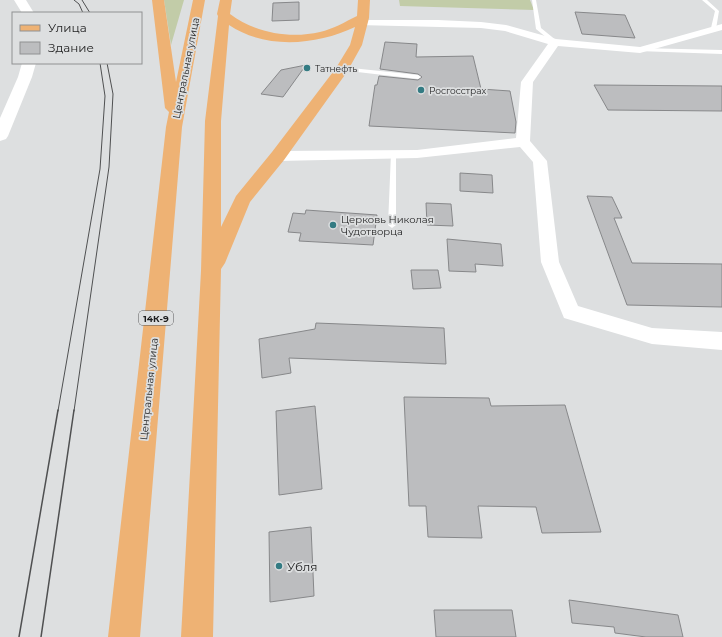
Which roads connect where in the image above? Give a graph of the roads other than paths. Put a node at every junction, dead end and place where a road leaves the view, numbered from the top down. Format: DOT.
graph roads {
  1 [pos="20,0"];
  2 [pos="158,0"];
  3 [pos="199,0"];
  4 [pos="364,0"];
  5 [pos="534,0"];
  6 [pos="704,0"];
  7 [pos="224,7"];
  8 [pos="27,12"];
  9 [pos="719,12"];
  10 [pos="362,20"];
  11 [pos="718,27"];
  12 [pos="555,42"];
  13 [pos="640,50"];
  14 [pos="722,52"];
  15 [pos="342,69"];
  16 [pos="27,70"];
  17 [pos="418,76"];
  18 [pos="174,127"];
  19 [pos="0,136"];
  20 [pos="523,142"];
  21 [pos="393,155"];
  22 [pos="278,156"];
  23 [pos="392,225"];
  24 [pos="211,272"];
  25 [pos="722,341"];
  26 [pos="198,635"];
  27 [pos="124,637"];
  1 -- 8 [label="street"];
  2 -- 18 [label="main road"];
  3 -- 18 [label="main road, Центральная улица / 14К-9"];
  4 -- 10 [label="main road"];
  5 -- 12 [label="lane"];
  6 -- 9 [label="lane"];
  7 -- 10 [label="main road"];
  7 -- 24 [label="main road"];
  9 -- 11 [label="lane"];
  10 -- 12 [label="street"];
  10 -- 15 [label="main road"];
  11 -- 13 [label="street"];
  12 -- 13 [label="street"];
  12 -- 20 [label="street"];
  13 -- 14 [label="lane"];
  15 -- 17 [label="lane"];
  15 -- 22 [label="main road"];
  16 -- 19 [label="street"];
  18 -- 27 [label="main road, Центральная улица / 14К-9"];
  20 -- 21 [label="street"];
  20 -- 25 [label="street"];
  21 -- 22 [label="street"];
  21 -- 23 [label="lane"];
  22 -- 24 [label="main road"];
  24 -- 26 [label="main road"];
}
